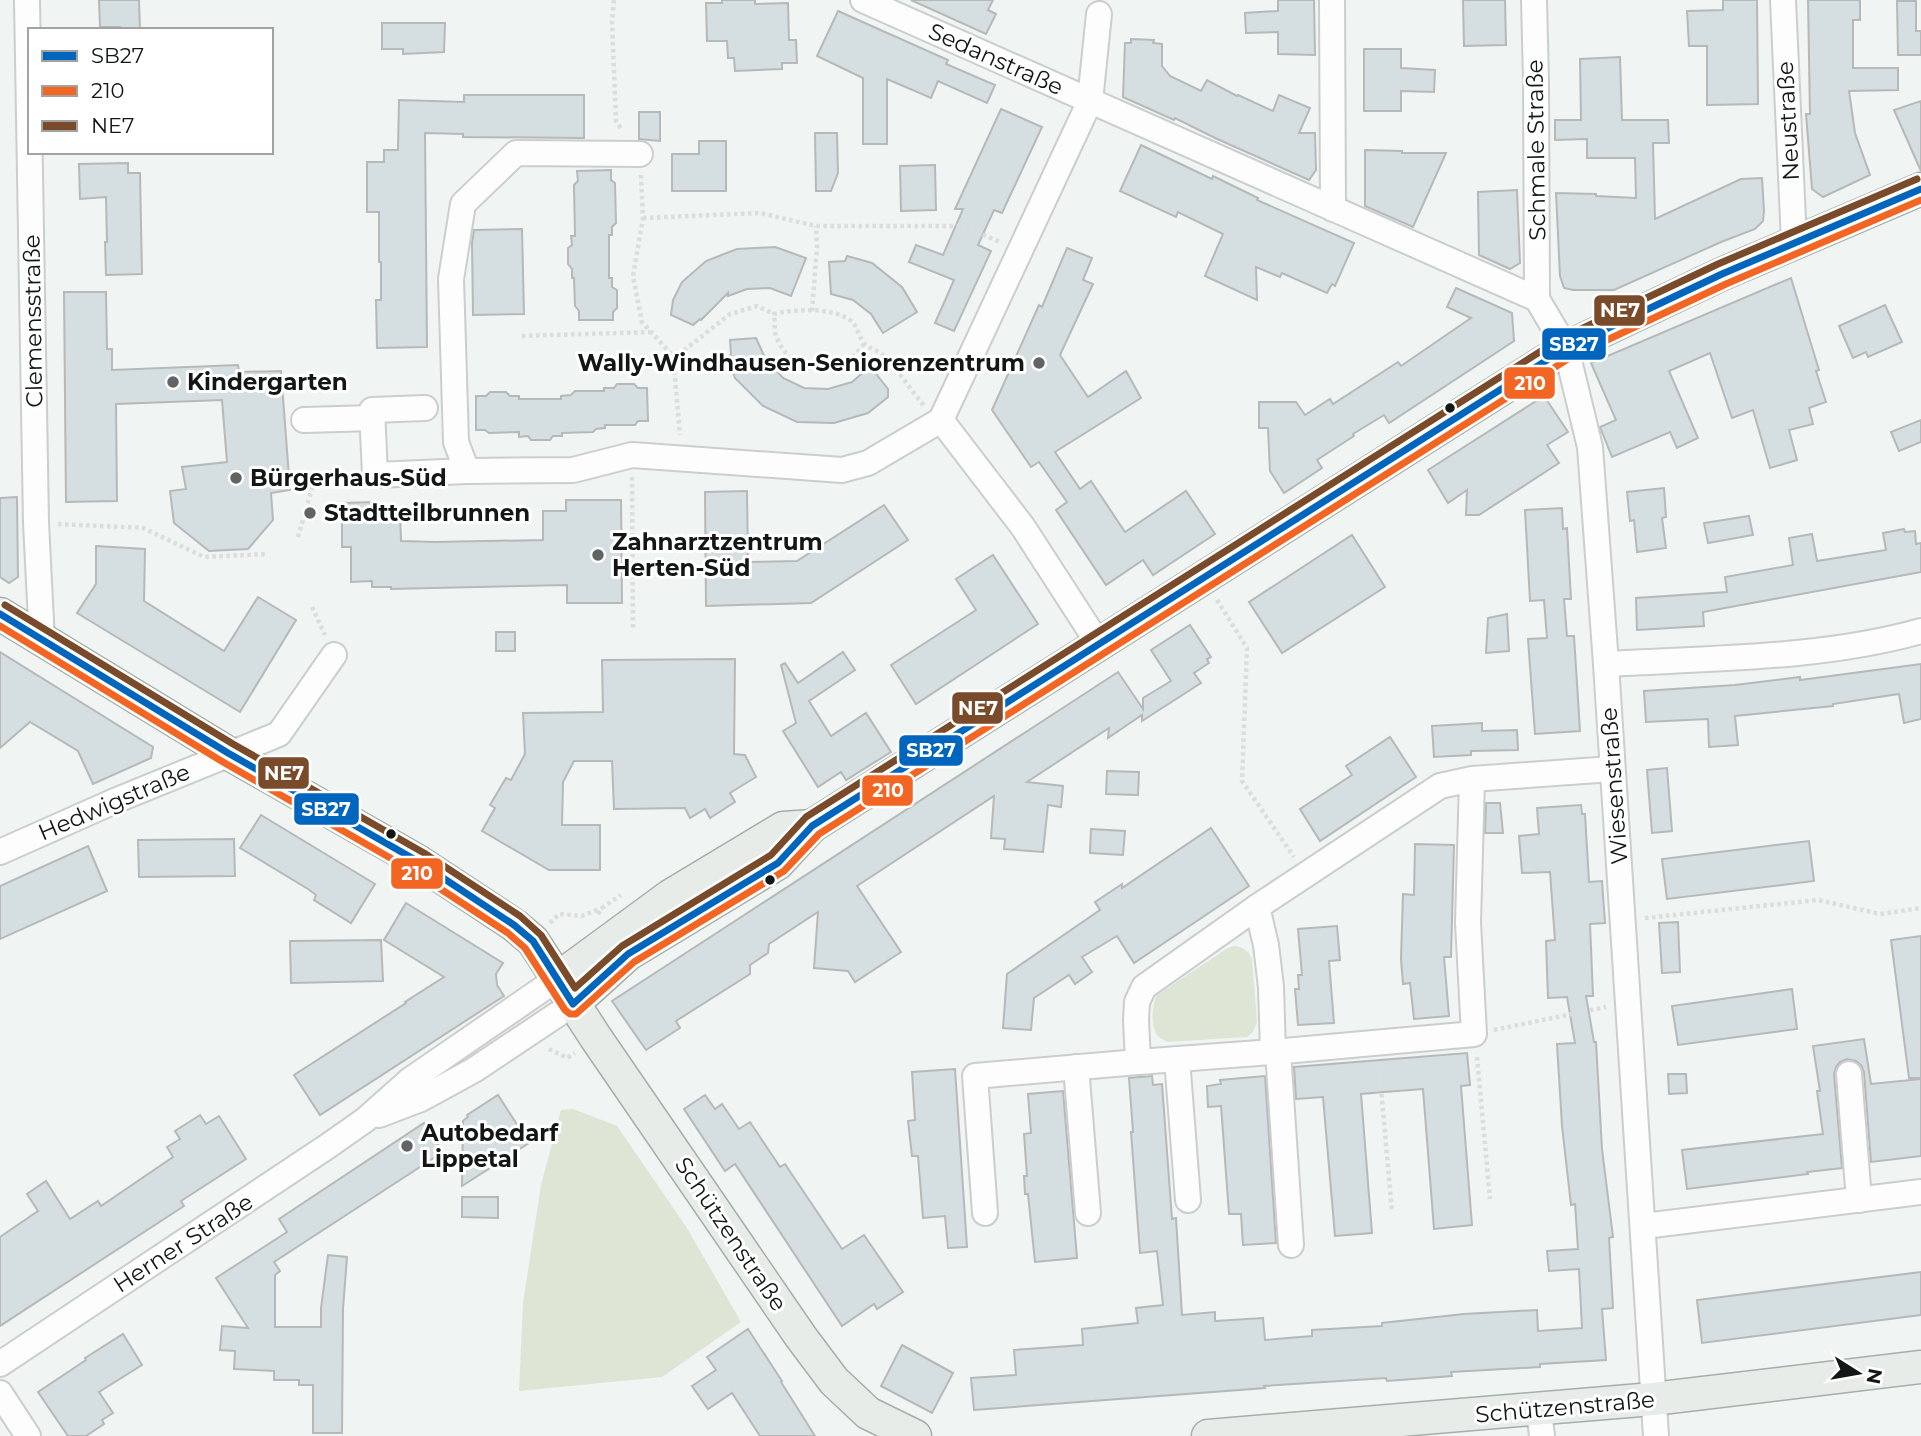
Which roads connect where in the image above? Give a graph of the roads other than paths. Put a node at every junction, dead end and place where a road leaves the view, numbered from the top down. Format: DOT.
graph roads {
  1 [pos="27,0"];
  2 [pos="863,0"];
  3 [pos="1332,0"];
  4 [pos="1534,0"];
  5 [pos="1783,0"];
  6 [pos="1099,14"];
  7 [pos="28,55"];
  8 [pos="1090,101"];
  9 [pos="30,154"];
  10 [pos="640,154"];
  11 [pos="1921,189"];
  12 [pos="1333,209"];
  13 [pos="1794,242"];
  14 [pos="1537,299"];
  15 [pos="1566,348"];
  16 [pos="425,408"];
  17 [pos="373,418"];
  18 [pos="304,420"];
  19 [pos="941,420"];
  20 [pos="467,471"];
  21 [pos="0,614"];
  22 [pos="1921,631"];
  23 [pos="42,641"];
  24 [pos="1098,643"];
  25 [pos="334,655"];
  26 [pos="1606,664"];
  27 [pos="228,753"];
  28 [pos="1612,769"];
  29 [pos="1472,779"];
  30 [pos="0,852"];
  31 [pos="1258,907"];
  32 [pos="565,991"];
  33 [pos="1275,1052"];
  34 [pos="1177,1059"];
  35 [pos="1138,1062"];
  36 [pos="1076,1068"];
  37 [pos="1849,1074"];
  38 [pos="1921,1192"];
  39 [pos="1188,1200"];
  40 [pos="1859,1200"];
  41 [pos="985,1213"];
  42 [pos="1088,1213"];
  43 [pos="1644,1226"];
  44 [pos="1291,1245"];
  45 [pos="0,1364"];
  46 [pos="1921,1367"];
  47 [pos="0,1393"];
  48 [pos="1653,1399"];
  49 [pos="1540,1423"];
  50 [pos="1419,1428"];
  51 [pos="1341,1431"];
  52 [pos="900,1433"];
  53 [pos="28,1436"];
  54 [pos="1208,1436"];
  55 [pos="1656,1436"];
  1 -- 7 [label="street, Clemensstraße"];
  2 -- 8 [label="street, Sedanstraße"];
  3 -- 12 [label="street"];
  4 -- 14 [label="street, Schmale Straße"];
  5 -- 13 [label="street, Neustraße"];
  6 -- 8 [label="street"];
  8 -- 12 [label="street, Sedanstraße"];
  8 -- 19 [label="street"];
  9 -- 23 [label="street, Clemensstraße"];
  10 -- 20 [label="street"];
  11 -- 13 [label="main road"];
  12 -- 14 [label="street, Sedanstraße"];
  13 -- 15 [label="main road"];
  14 -- 15 [label="street"];
  15 -- 24 [label="main road"];
  15 -- 26 [label="street, Wiesenstraße"];
  16 -- 17 [label="street"];
  17 -- 18 [label="street"];
  17 -- 20 [label="street"];
  19 -- 20 [label="street"];
  19 -- 24 [label="street"];
  21 -- 23 [label="main road, Schützenstraße"];
  22 -- 26 [label="street"];
  23 -- 27 [label="main road, Schützenstraße"];
  24 -- 32 [label="main road"];
  25 -- 27 [label="street, Hedwigstraße"];
  26 -- 28 [label="street, Wiesenstraße"];
  27 -- 30 [label="street, Hedwigstraße"];
  27 -- 32 [label="main road, Schützenstraße"];
  28 -- 29 [label="street"];
  28 -- 43 [label="street, Wiesenstraße"];
  29 -- 31 [label="street"];
  29 -- 33 [label="street"];
  31 -- 33 [label="street"];
  31 -- 35 [label="street"];
  32 -- 45 [label="street, Herner Straße"];
  32 -- 52 [label="main road, Schützenstraße"];
  33 -- 34 [label="street"];
  33 -- 44 [label="street"];
  34 -- 35 [label="street"];
  34 -- 39 [label="street"];
  35 -- 36 [label="street"];
  36 -- 41 [label="street"];
  36 -- 42 [label="street"];
  37 -- 40 [label="street"];
  38 -- 40 [label="street"];
  40 -- 43 [label="street"];
  43 -- 48 [label="street, Wiesenstraße"];
  46 -- 48 [label="main road, Schützenstraße"];
  47 -- 53 [label="street"];
  48 -- 49 [label="main road, Schützenstraße"];
  48 -- 55 [label="street, Wiesenstraße"];
  49 -- 50 [label="main road, Schützenstraße"];
  50 -- 51 [label="main road, Schützenstraße"];
  51 -- 54 [label="main road, Schützenstraße"];
}
